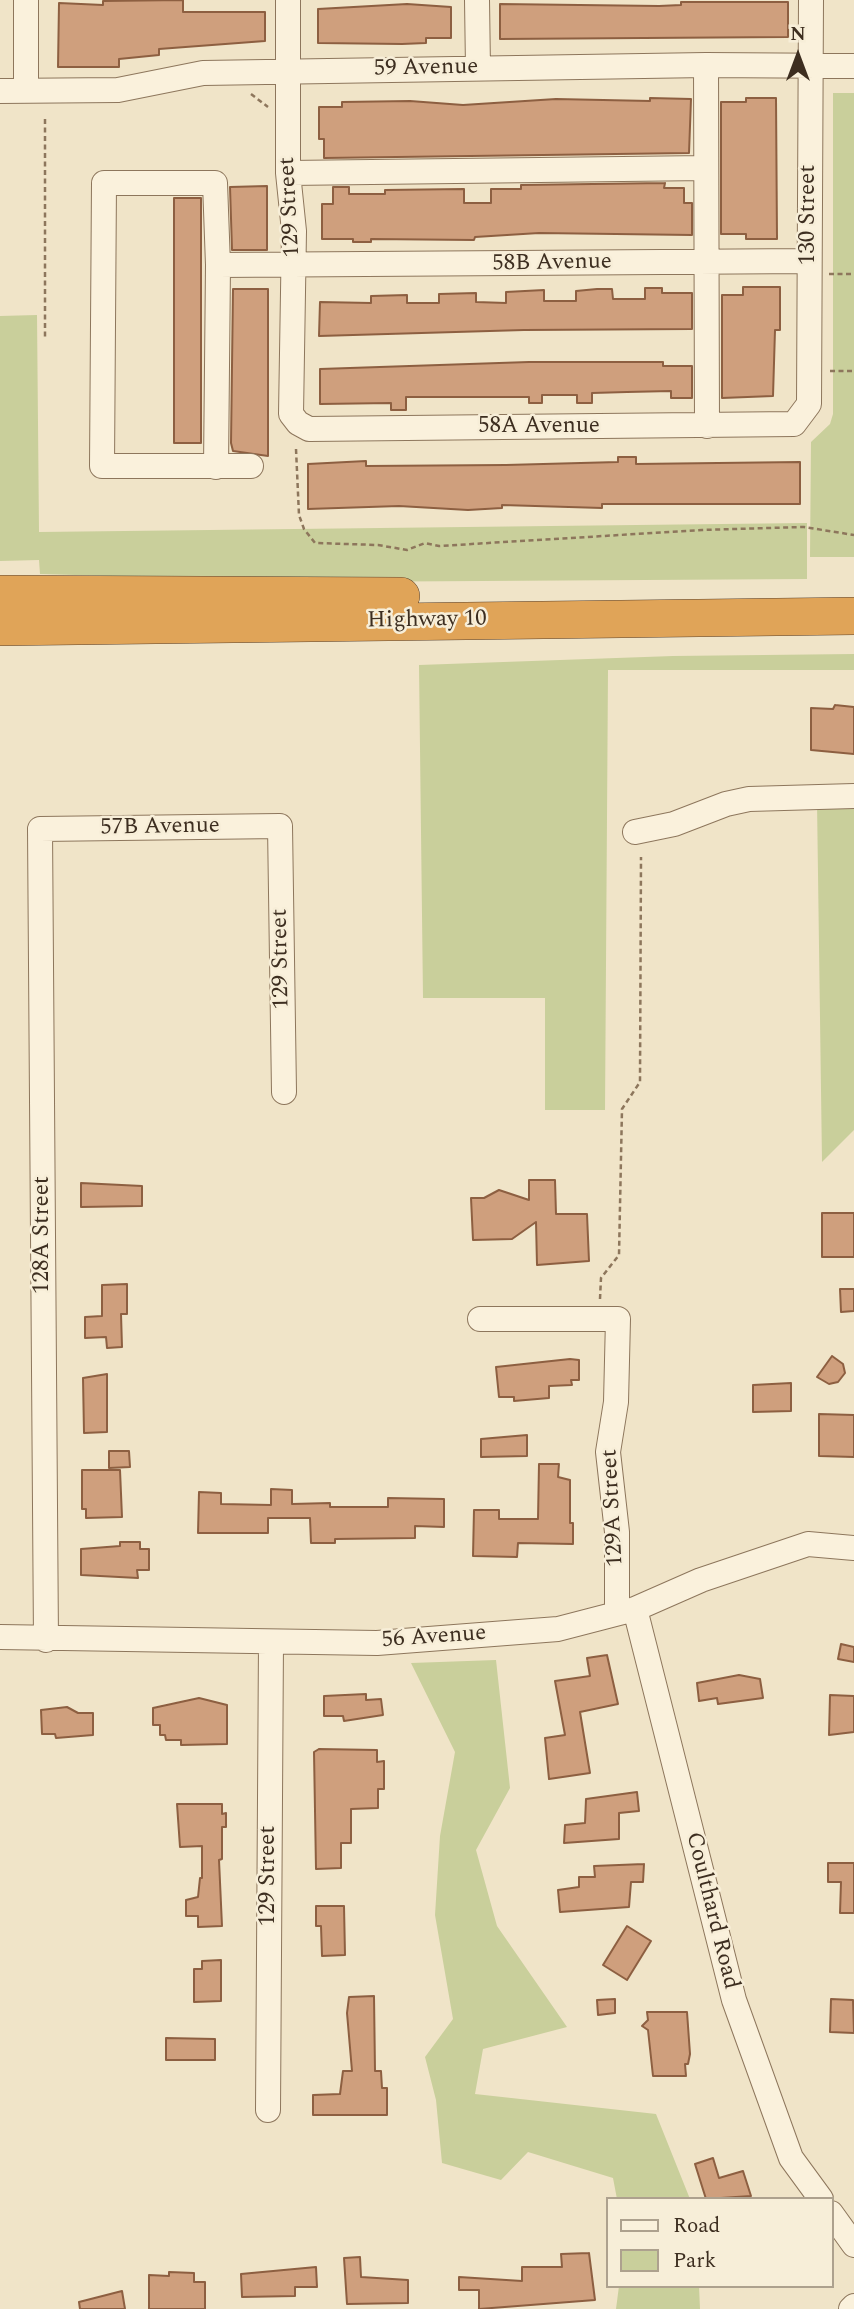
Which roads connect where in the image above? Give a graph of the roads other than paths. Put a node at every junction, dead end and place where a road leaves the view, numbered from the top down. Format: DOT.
graph roads {
  1 [pos="26,0"];
  2 [pos="288,0"];
  3 [pos="477,0"];
  4 [pos="811,0"];
  5 [pos="810,64"];
  6 [pos="706,65"];
  7 [pos="854,66"];
  8 [pos="478,68"];
  9 [pos="288,71"];
  10 [pos="26,90"];
  11 [pos="0,91"];
  12 [pos="706,168"];
  13 [pos="288,173"];
  14 [pos="705,262"];
  15 [pos="218,265"];
  16 [pos="294,267"];
  17 [pos="814,268"];
  18 [pos="291,414"];
  19 [pos="794,424"];
  20 [pos="707,426"];
  21 [pos="251,466"];
  22 [pos="216,467"];
  23 [pos="854,591"];
  24 [pos="0,594"];
  25 [pos="854,616"];
  26 [pos="0,627"];
  27 [pos="854,796"];
  28 [pos="279,826"];
  29 [pos="40,829"];
  30 [pos="635,832"];
  31 [pos="284,1092"];
  32 [pos="480,1319"];
  33 [pos="854,1548"];
  34 [pos="626,1611"];
  35 [pos="0,1637"];
  36 [pos="46,1640"];
  37 [pos="271,1642"];
  38 [pos="268,2109"];
  39 [pos="820,2197"];
  40 [pos="833,2216"];
  41 [pos="854,2245"];
  1 -- 10 [label="street"];
  2 -- 9 [label="street, 129 Street"];
  3 -- 8 [label="street"];
  4 -- 5 [label="street, 130 Street"];
  5 -- 6 [label="street, 59 Avenue"];
  5 -- 7 [label="street, 59 Avenue"];
  5 -- 17 [label="street, 130 Street"];
  6 -- 8 [label="street, 59 Avenue"];
  6 -- 12 [label="street"];
  8 -- 9 [label="street, 59 Avenue"];
  9 -- 10 [label="street, 59 Avenue"];
  9 -- 13 [label="street, 129 Street"];
  10 -- 11 [label="street, 59 Avenue"];
  12 -- 13 [label="street"];
  12 -- 14 [label="street"];
  13 -- 16 [label="street, 129 Street"];
  14 -- 16 [label="street, 58B Avenue"];
  14 -- 17 [label="street, 58B Avenue"];
  14 -- 20 [label="street"];
  15 -- 16 [label="street, 58B Avenue"];
  15 -- 22 [label="street"];
  15 -- 22 [label="street"];
  16 -- 18 [label="street, 129 Street"];
  17 -- 19 [label="street, 130 Street"];
  18 -- 20 [label="street, 58A Avenue"];
  19 -- 20 [label="street, 58A Avenue"];
  21 -- 22 [label="street"];
  23 -- 24 [label="highway, Highway 10"];
  25 -- 26 [label="highway, Highway 10"];
  27 -- 30 [label="street"];
  28 -- 29 [label="street, 57B Avenue"];
  28 -- 31 [label="street, 129 Street"];
  29 -- 36 [label="street, 128A Street"];
  32 -- 34 [label="street, 129A Street"];
  33 -- 34 [label="street, 56 Avenue"];
  34 -- 37 [label="street, 56 Avenue"];
  34 -- 39 [label="street, Coulthard Road"];
  35 -- 36 [label="street, 56 Avenue"];
  36 -- 37 [label="street, 56 Avenue"];
  37 -- 38 [label="street, 129 Street"];
  40 -- 41 [label="street"];
}
